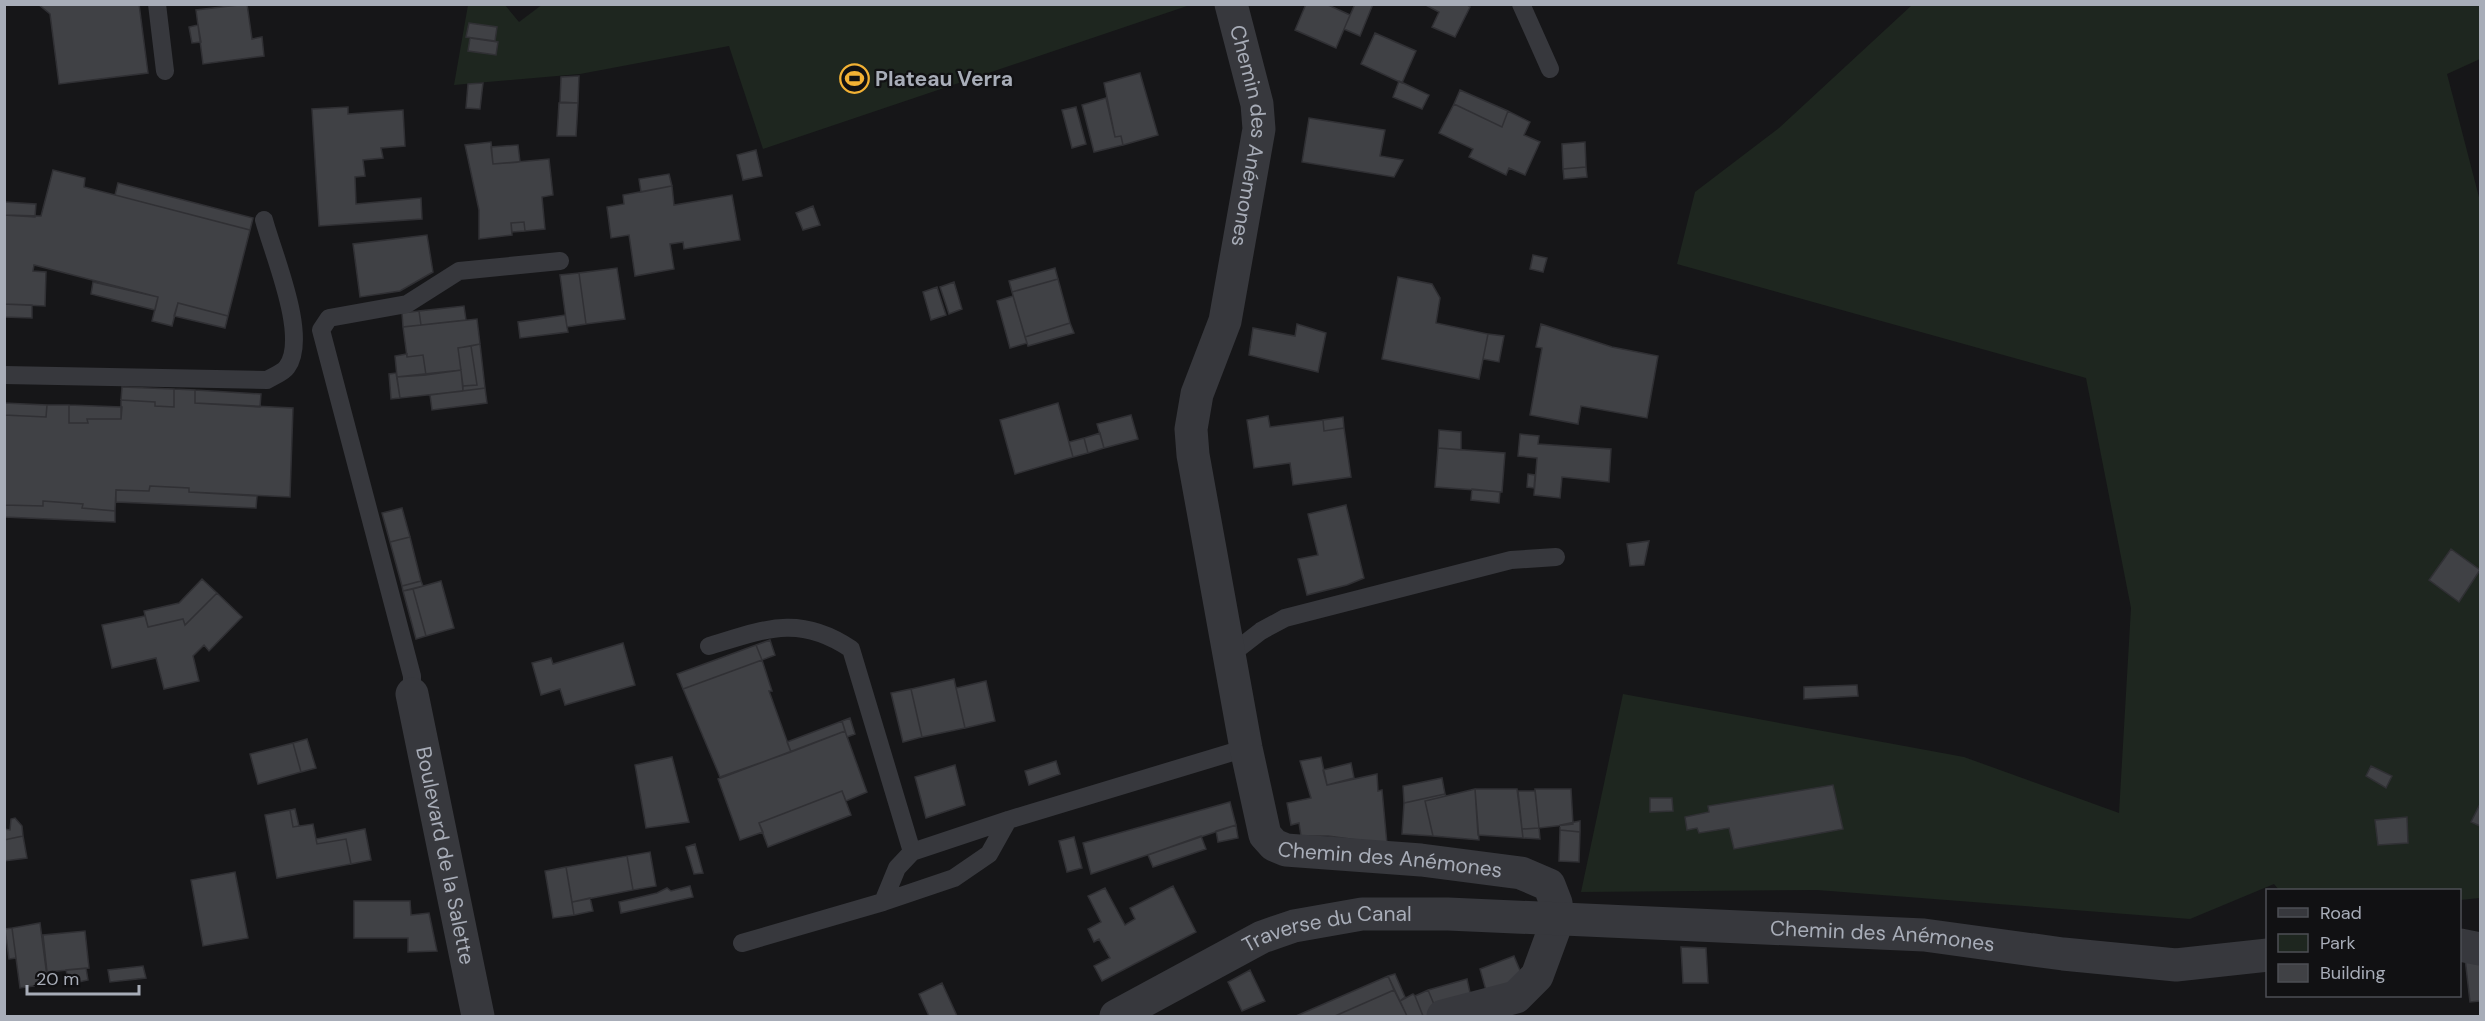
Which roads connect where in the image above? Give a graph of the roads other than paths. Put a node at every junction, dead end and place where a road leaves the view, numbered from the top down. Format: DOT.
graph roads {
  1 [pos="157,4"];
  2 [pos="1230,4"];
  3 [pos="1521,4"];
  4 [pos="1550,69"];
  5 [pos="165,70"];
  6 [pos="264,220"];
  7 [pos="560,261"];
  8 [pos="4,375"];
  9 [pos="1556,557"];
  10 [pos="709,646"];
  11 [pos="1230,654"];
  12 [pos="412,694"];
  13 [pos="1246,748"];
  14 [pos="1008,820"];
  15 [pos="912,852"];
  16 [pos="883,902"];
  17 [pos="1558,919"];
  18 [pos="742,943"];
  19 [pos="2461,945"];
  20 [pos="2481,949"];
  21 [pos="2266,955"];
  22 [pos="478,1017"];
  23 [pos="1116,1017"];
  24 [pos="1443,1017"];
  1 -- 5 [label="lane"];
  2 -- 11 [label="street, Chemin des Anémones"];
  3 -- 4 [label="lane"];
  6 -- 8 [label="lane"];
  7 -- 12 [label="lane"];
  9 -- 11 [label="lane"];
  10 -- 15 [label="lane"];
  11 -- 13 [label="street, Chemin des Anémones"];
  12 -- 22 [label="street, Boulevard de la Salette"];
  13 -- 14 [label="lane"];
  13 -- 17 [label="street, Chemin des Anémones"];
  14 -- 15 [label="lane"];
  14 -- 16 [label="lane"];
  15 -- 16 [label="lane"];
  16 -- 18 [label="lane"];
  17 -- 21 [label="street, Chemin des Anémones"];
  17 -- 23 [label="street, Traverse du Canal"];
  17 -- 24 [label="street"];
  19 -- 20 [label="street"];
}
